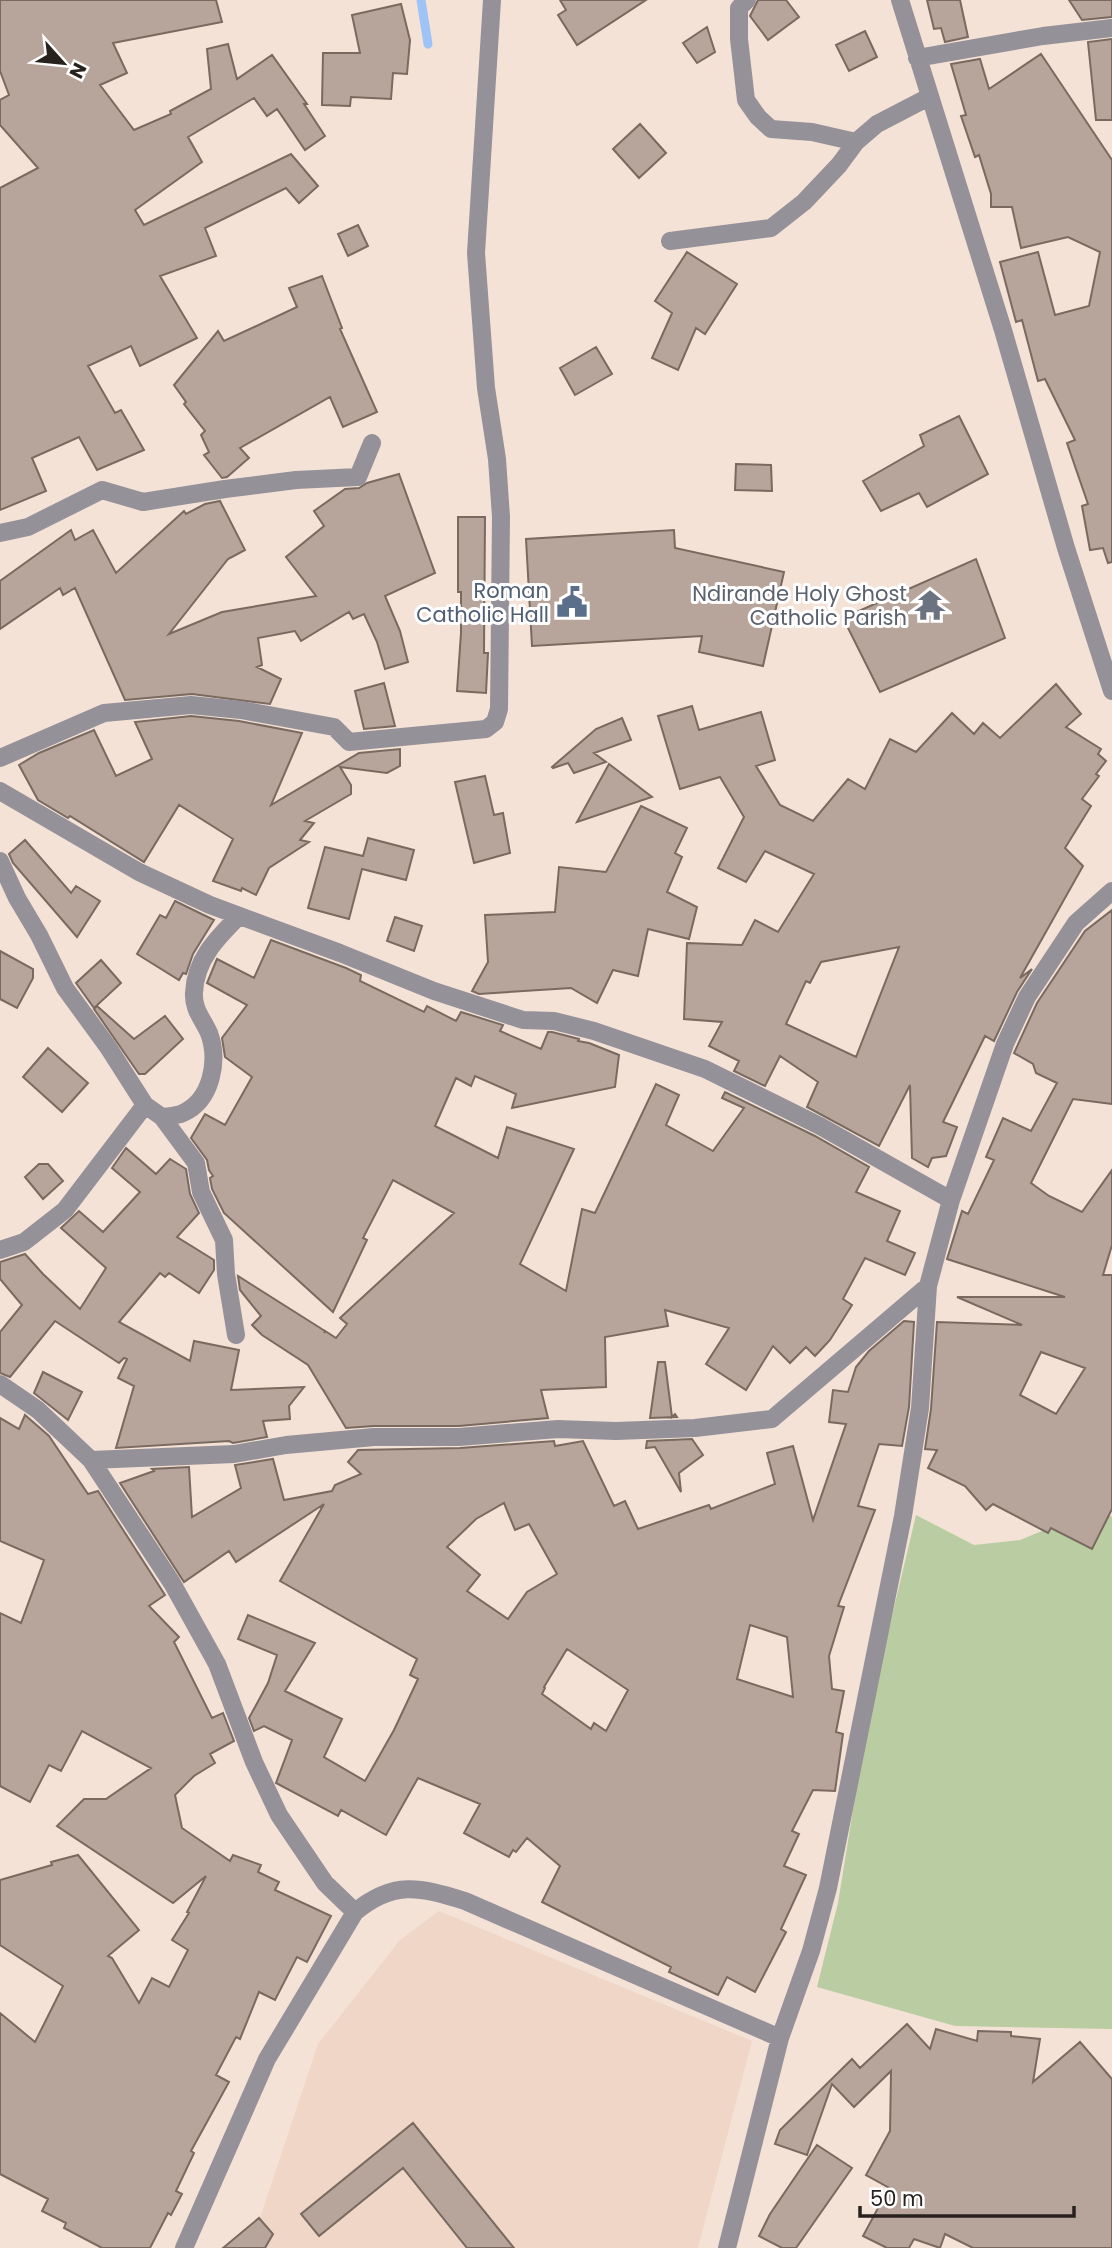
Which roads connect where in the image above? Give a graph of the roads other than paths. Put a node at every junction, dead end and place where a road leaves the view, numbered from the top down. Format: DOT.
graph roads {
  1 [pos="492,0"];
  2 [pos="747,0"];
  3 [pos="900,0"];
  4 [pos="1112,28"];
  5 [pos="917,58"];
  6 [pos="929,97"];
  7 [pos="856,142"];
  8 [pos="670,242"];
  9 [pos="373,443"];
  10 [pos="0,533"];
  11 [pos="1112,691"];
  12 [pos="0,758"];
  13 [pos="0,791"];
  14 [pos="0,861"];
  15 [pos="1112,891"];
  16 [pos="239,916"];
  17 [pos="145,1105"];
  18 [pos="162,1117"];
  19 [pos="951,1200"];
  20 [pos="0,1250"];
  21 [pos="928,1286"];
  22 [pos="236,1335"];
  23 [pos="0,1384"];
  24 [pos="91,1460"];
  25 [pos="355,1912"];
  26 [pos="780,2038"];
  27 [pos="184,2248"];
  28 [pos="727,2248"];
  1 -- 12 [label="street"];
  2 -- 7 [label="street"];
  3 -- 5 [label="street"];
  4 -- 5 [label="street"];
  5 -- 6 [label="street"];
  6 -- 7 [label="street"];
  6 -- 11 [label="street"];
  7 -- 8 [label="street"];
  9 -- 10 [label="street"];
  13 -- 16 [label="street"];
  14 -- 17 [label="street"];
  15 -- 19 [label="street"];
  16 -- 18 [label="street"];
  16 -- 19 [label="street"];
  17 -- 18 [label="street"];
  17 -- 20 [label="street"];
  18 -- 22 [label="street"];
  19 -- 21 [label="street"];
  21 -- 24 [label="street"];
  21 -- 26 [label="street"];
  23 -- 24 [label="street"];
  24 -- 25 [label="street"];
  25 -- 26 [label="street"];
  25 -- 27 [label="street"];
  26 -- 28 [label="street"];
}
